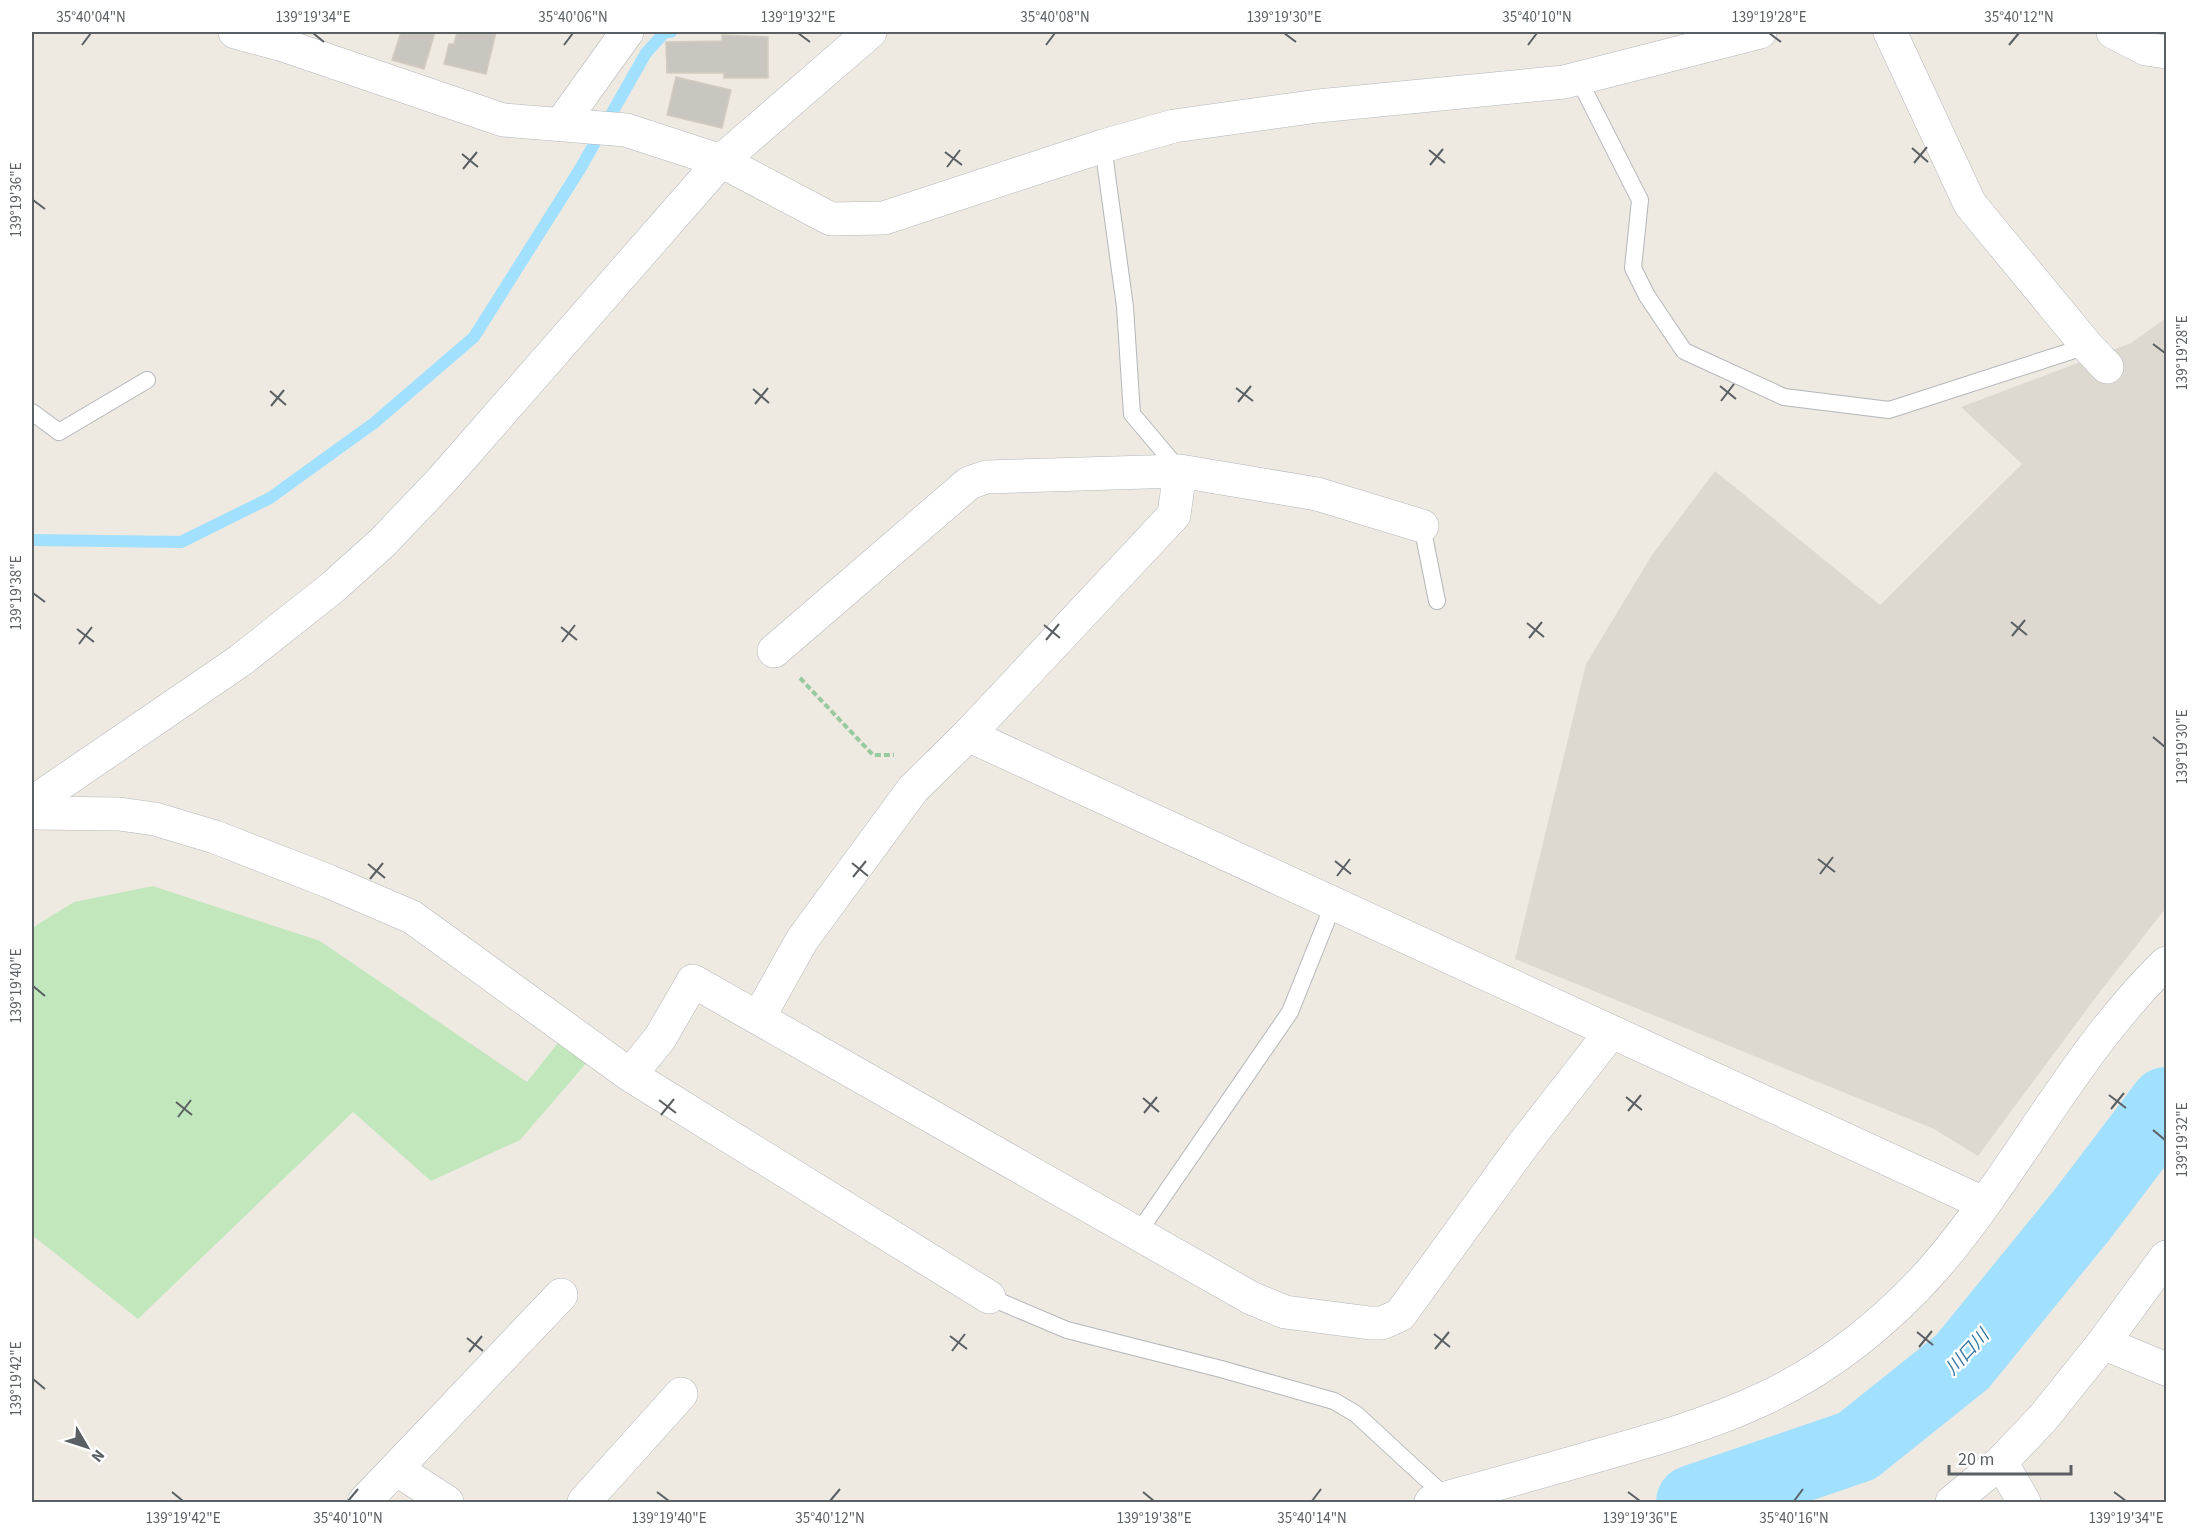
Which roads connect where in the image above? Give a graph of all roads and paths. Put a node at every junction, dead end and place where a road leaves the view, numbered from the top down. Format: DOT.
graph roads {
  1 [pos="235,32"];
  2 [pos="627,32"];
  3 [pos="1760,32"];
  4 [pos="1890,32"];
  5 [pos="2113,32"];
  6 [pos="863,37"];
  7 [pos="282,38"];
  8 [pos="2166,52"];
  9 [pos="1579,80"];
  10 [pos="567,125"];
  11 [pos="1103,146"];
  12 [pos="721,161"];
  13 [pos="2097,356"];
  14 [pos="147,380"];
  15 [pos="32,412"];
  16 [pos="1179,471"];
  17 [pos="1422,526"];
  18 [pos="1437,601"];
  19 [pos="774,651"];
  20 [pos="958,745"];
  21 [pos="32,803"];
  22 [pos="32,813"];
  23 [pos="1333,904"];
  24 [pos="2166,963"];
  25 [pos="759,1017"];
  26 [pos="1611,1032"];
  27 [pos="630,1076"];
  28 [pos="1983,1203"];
  29 [pos="1138,1233"];
  30 [pos="2164,1264"];
  31 [pos="561,1295"];
  32 [pos="989,1298"];
  33 [pos="2103,1343"];
  34 [pos="2166,1370"];
  35 [pos="681,1394"];
  36 [pos="2001,1462"];
  37 [pos="396,1469"];
  38 [pos="1439,1500"];
  39 [pos="364,1503"];
  40 [pos="447,1503"];
  41 [pos="584,1503"];
  42 [pos="1952,1503"];
  43 [pos="2024,1503"];
  1 -- 7 [label="street"];
  2 -- 10 [label="street"];
  3 -- 9 [label="street"];
  4 -- 13 [label="street"];
  5 -- 8 [label="street"];
  6 -- 12 [label="street"];
  7 -- 10 [label="street"];
  9 -- 11 [label="street"];
  9 -- 13 [label="lane"];
  10 -- 12 [label="street"];
  11 -- 12 [label="street"];
  11 -- 16 [label="lane"];
  12 -- 21 [label="street"];
  14 -- 15 [label="lane"];
  16 -- 17 [label="street"];
  16 -- 19 [label="street"];
  16 -- 20 [label="street"];
  17 -- 18 [label="lane"];
  19 -- 20 [label="path"];
  20 -- 23 [label="street"];
  20 -- 25 [label="street"];
  22 -- 27 [label="street"];
  23 -- 26 [label="street"];
  23 -- 29 [label="lane"];
  24 -- 28 [label="street"];
  25 -- 27 [label="street"];
  25 -- 29 [label="street"];
  26 -- 28 [label="street"];
  26 -- 29 [label="street"];
  27 -- 32 [label="street"];
  28 -- 38 [label="street"];
  30 -- 33 [label="street"];
  31 -- 37 [label="street"];
  32 -- 38 [label="lane"];
  33 -- 34 [label="street"];
  33 -- 36 [label="street"];
  35 -- 41 [label="street"];
  36 -- 42 [label="street"];
  36 -- 43 [label="street"];
  37 -- 39 [label="street"];
  37 -- 40 [label="street"];
}
